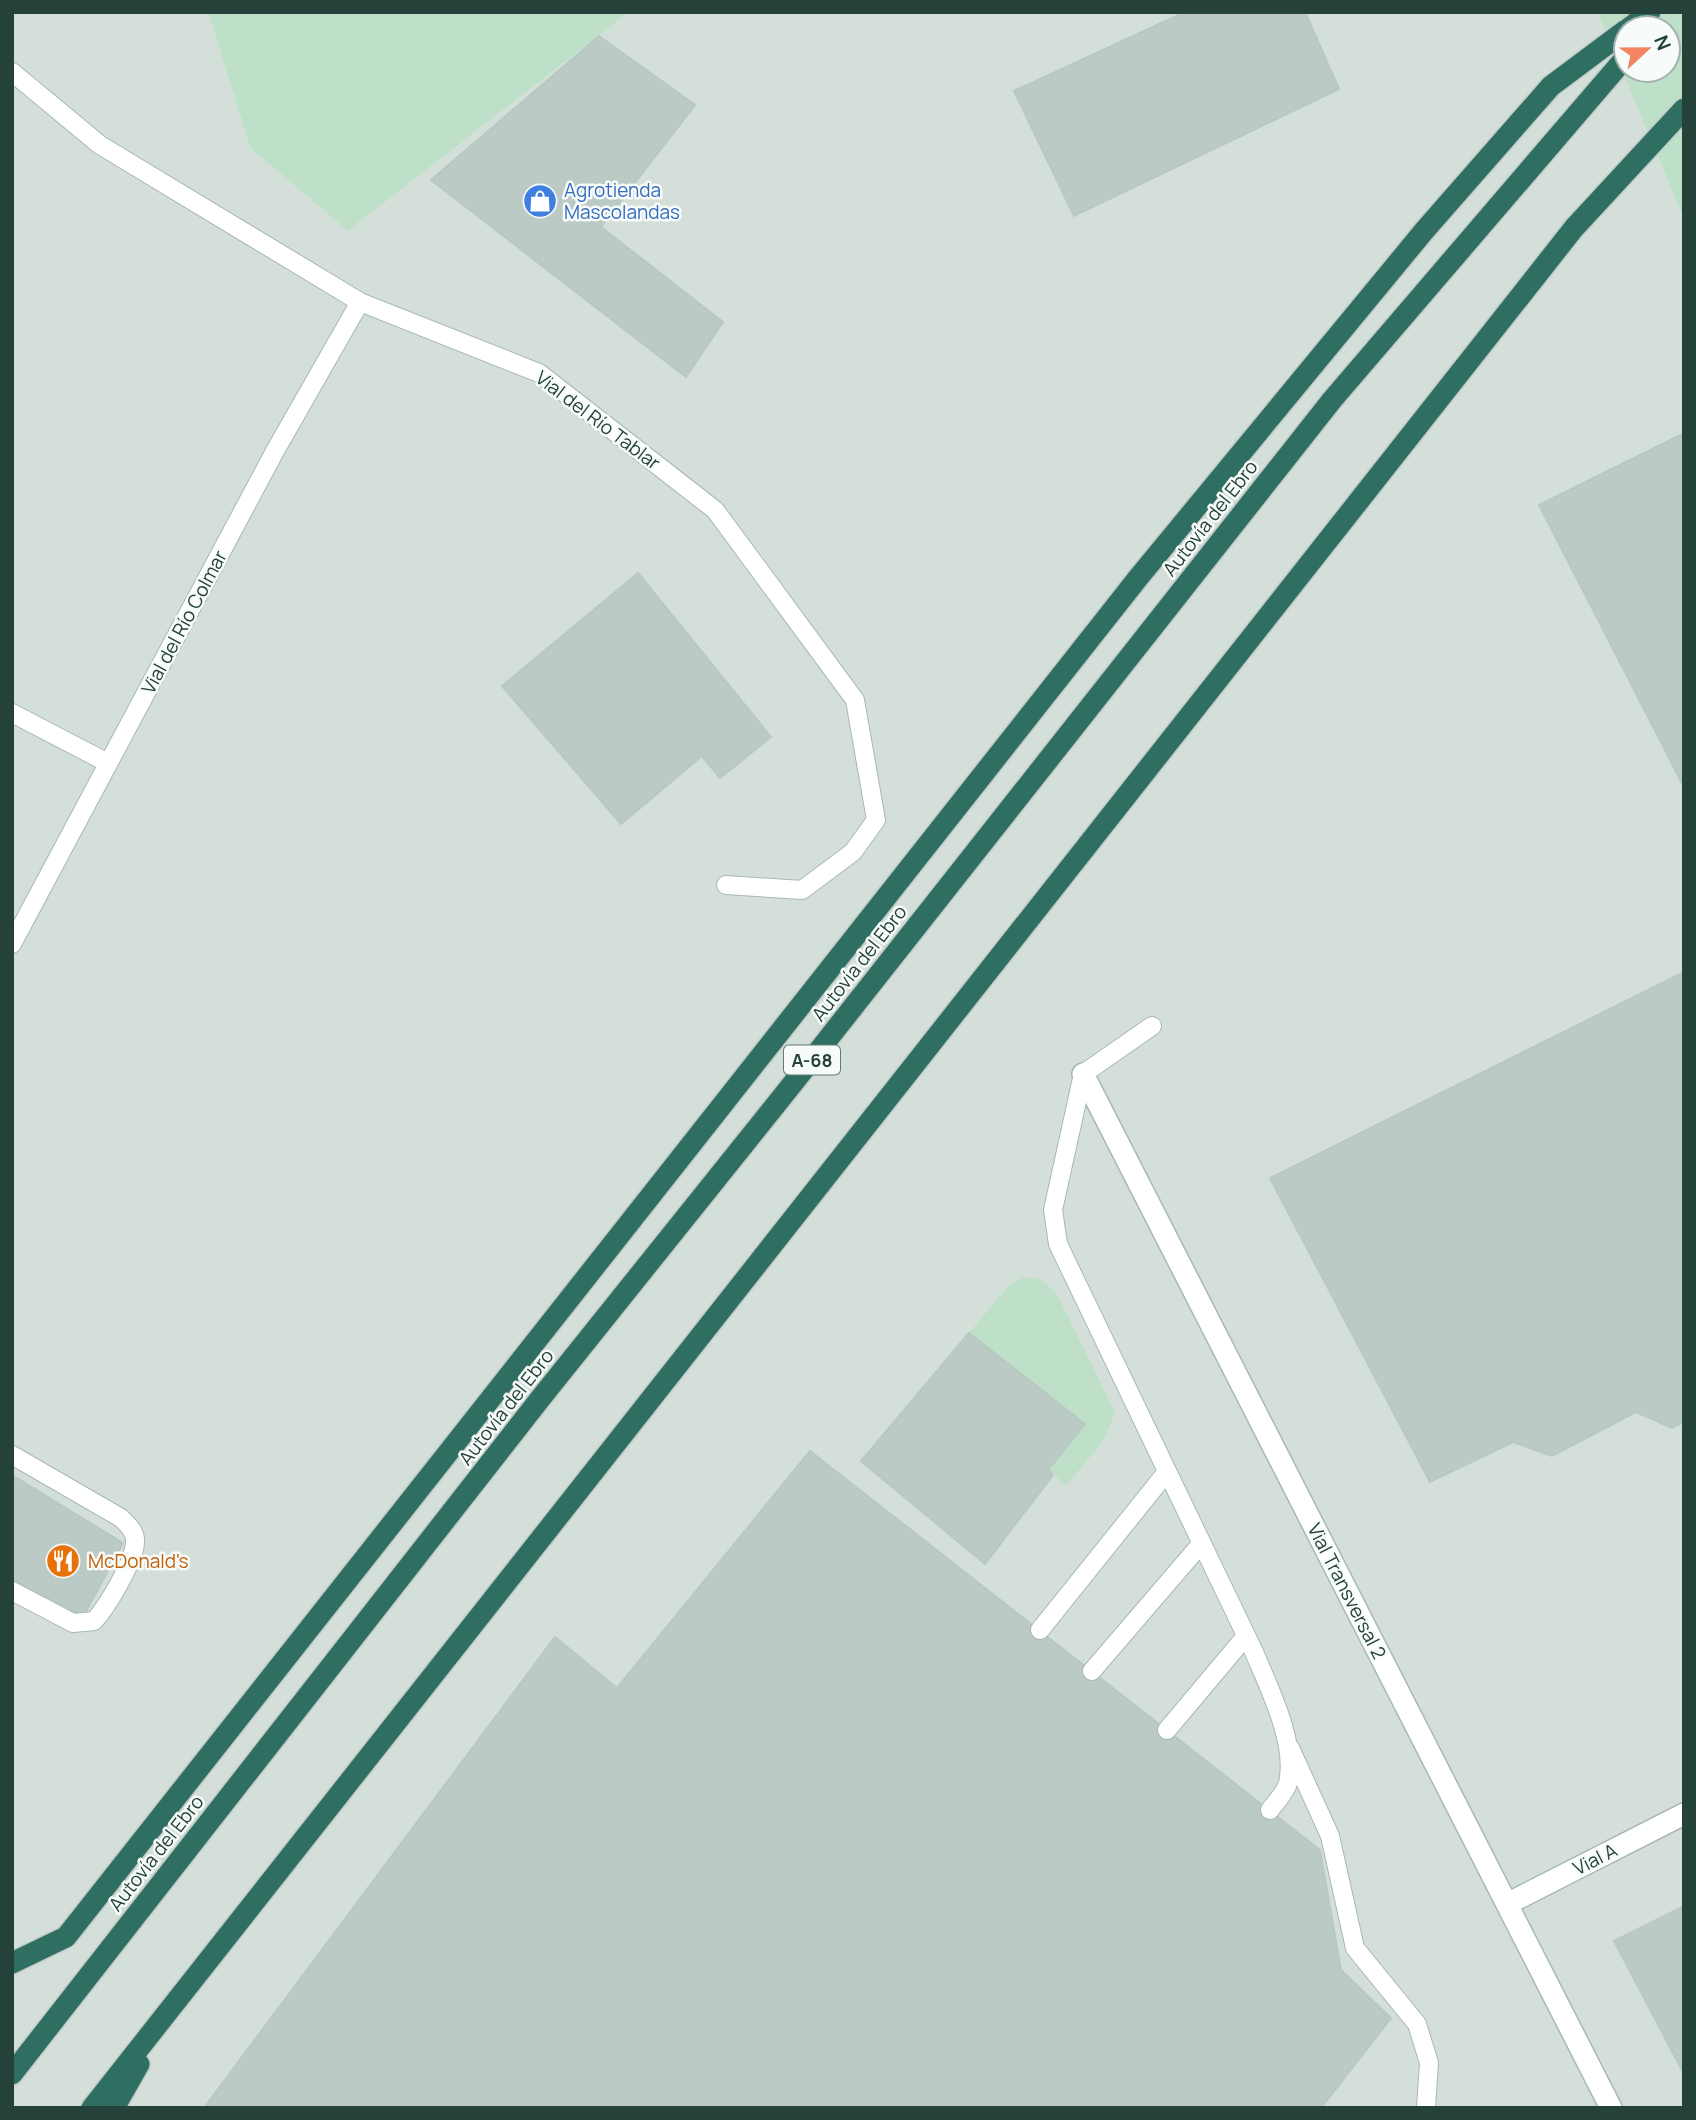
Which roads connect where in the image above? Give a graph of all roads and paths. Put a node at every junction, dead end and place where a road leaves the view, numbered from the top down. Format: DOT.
graph roads {
  1 [pos="1612,40"];
  2 [pos="12,72"];
  3 [pos="1612,73"];
  4 [pos="1684,109"];
  5 [pos="1684,121"];
  6 [pos="1658,136"];
  7 [pos="360,302"];
  8 [pos="12,713"];
  9 [pos="108,763"];
  10 [pos="726,885"];
  11 [pos="12,944"];
  12 [pos="1152,1026"];
  13 [pos="1083,1074"];
  14 [pos="12,1455"];
  15 [pos="1166,1473"];
  16 [pos="1201,1544"];
  17 [pos="12,1591"];
  18 [pos="1040,1630"];
  19 [pos="1246,1636"];
  20 [pos="1092,1671"];
  21 [pos="1167,1730"];
  22 [pos="1287,1742"];
  23 [pos="1270,1810"];
  24 [pos="1684,1814"];
  25 [pos="1507,1904"];
  26 [pos="12,1964"];
  27 [pos="183,1991"];
  28 [pos="12,2074"];
  29 [pos="92,2108"];
  30 [pos="114,2108"];
  31 [pos="1426,2108"];
  32 [pos="1611,2108"];
  1 -- 26 [label="highway"];
  2 -- 7 [label="lane, Vial del Río Tablar"];
  3 -- 28 [label="highway, Autovía del Ebro / A-68"];
  4 -- 6 [label="highway"];
  5 -- 6 [label="highway"];
  6 -- 27 [label="highway"];
  7 -- 9 [label="lane, Vial del Río Colmar"];
  7 -- 10 [label="lane, Vial del Río Tablar"];
  8 -- 9 [label="lane"];
  9 -- 11 [label="lane, Vial del Río Colmar"];
  12 -- 13 [label="lane"];
  13 -- 15 [label="lane"];
  13 -- 25 [label="street, Vial Transversal 2"];
  14 -- 17 [label="lane"];
  15 -- 16 [label="lane"];
  15 -- 18 [label="lane"];
  16 -- 19 [label="lane"];
  16 -- 20 [label="lane"];
  19 -- 21 [label="lane"];
  19 -- 22 [label="lane"];
  22 -- 23 [label="lane"];
  22 -- 31 [label="lane"];
  24 -- 25 [label="street, Vial A"];
  25 -- 32 [label="street, Vial Transversal 2"];
  27 -- 29 [label="highway"];
  27 -- 30 [label="highway"];
}
